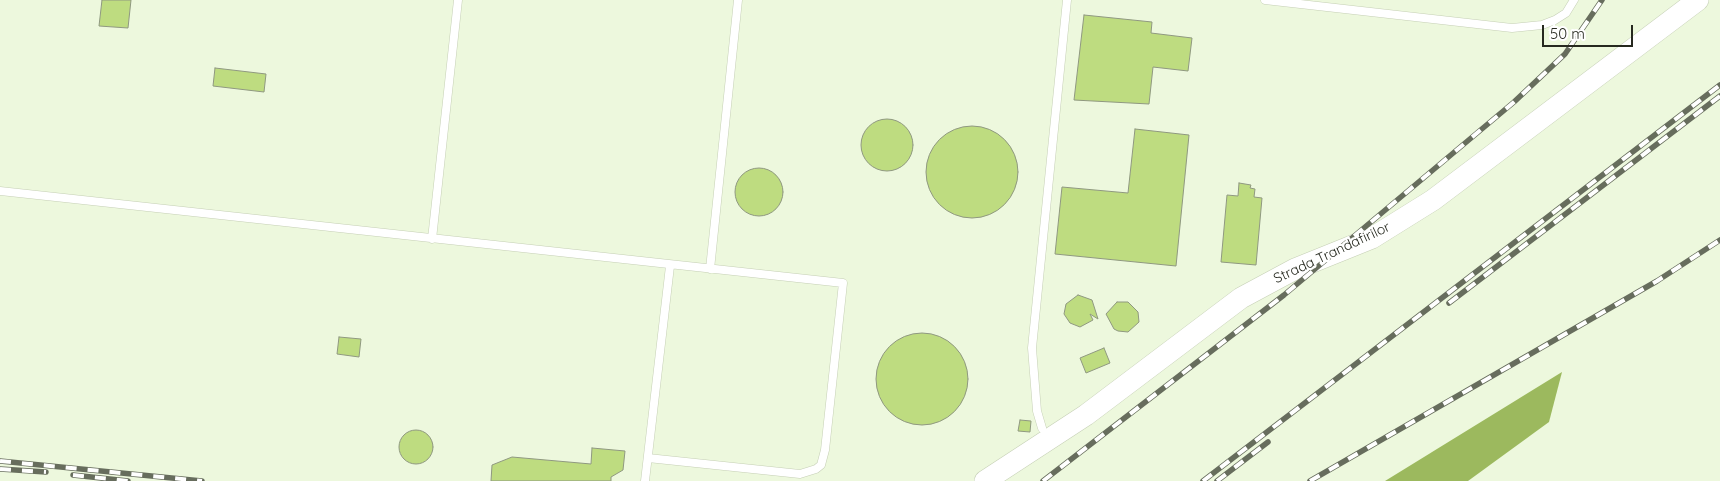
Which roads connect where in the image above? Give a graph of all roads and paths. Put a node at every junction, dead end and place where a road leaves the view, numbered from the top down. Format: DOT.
graph roads {
  1 [pos="458,0"];
  2 [pos="738,0"];
  3 [pos="1068,0"];
  4 [pos="1265,0"];
  5 [pos="1574,0"];
  6 [pos="1698,0"];
  7 [pos="0,191"];
  8 [pos="432,239"];
  9 [pos="670,266"];
  10 [pos="710,270"];
  11 [pos="1042,428"];
  12 [pos="648,458"];
  13 [pos="646,481"];
  14 [pos="985,481"];
  1 -- 8 [label="lane"];
  2 -- 10 [label="lane"];
  3 -- 11 [label="lane"];
  4 -- 5 [label="lane"];
  6 -- 14 [label="main road, Strada Trandafirilor"];
  7 -- 8 [label="lane"];
  8 -- 9 [label="lane"];
  9 -- 10 [label="lane"];
  9 -- 12 [label="lane"];
  10 -- 12 [label="lane"];
  12 -- 13 [label="lane"];
}
